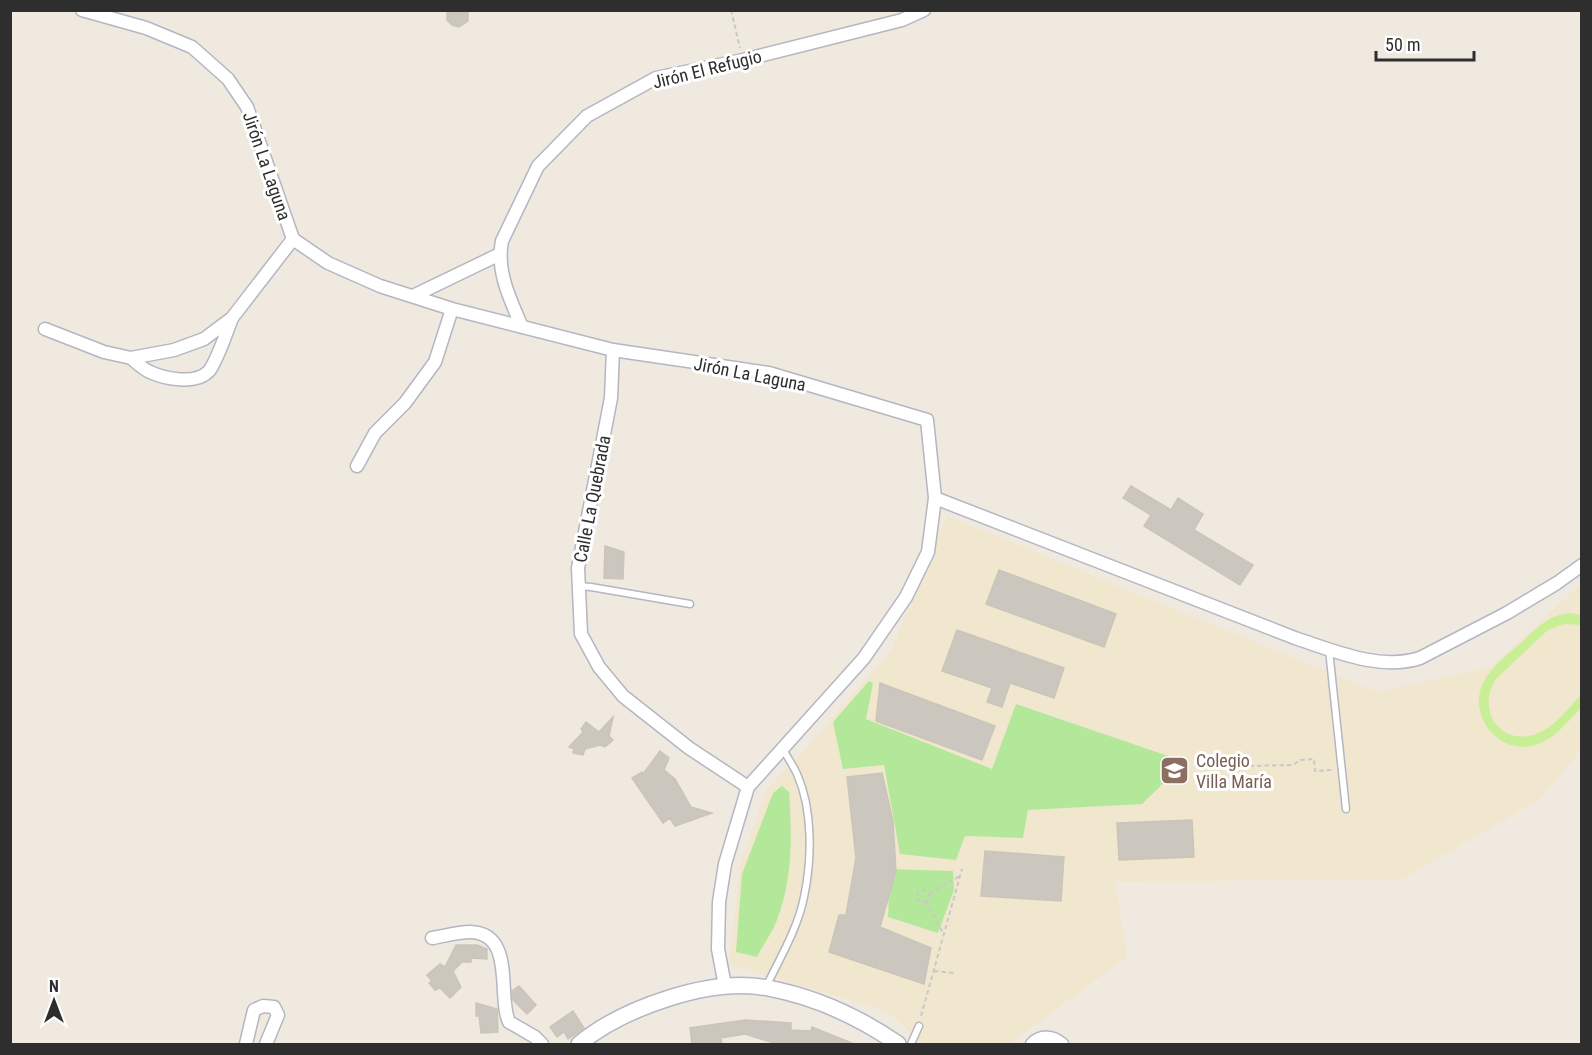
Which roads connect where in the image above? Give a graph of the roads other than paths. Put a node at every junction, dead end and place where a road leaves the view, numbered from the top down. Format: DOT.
graph roads {
  1 [pos="82,10"];
  2 [pos="924,10"];
  3 [pos="293,239"];
  4 [pos="500,254"];
  5 [pos="413,296"];
  6 [pos="452,309"];
  7 [pos="232,318"];
  8 [pos="522,327"];
  9 [pos="45,329"];
  10 [pos="613,350"];
  11 [pos="130,358"];
  12 [pos="357,466"];
  13 [pos="935,498"];
  14 [pos="1581,565"];
  15 [pos="579,586"];
  16 [pos="690,604"];
  17 [pos="1329,649"];
  18 [pos="782,749"];
  19 [pos="748,787"];
  20 [pos="1346,809"];
  21 [pos="432,938"];
  22 [pos="725,986"];
  23 [pos="766,987"];
  24 [pos="919,1026"];
  25 [pos="246,1044"];
  26 [pos="266,1044"];
  27 [pos="542,1044"];
  28 [pos="579,1044"];
  29 [pos="898,1044"];
  30 [pos="911,1044"];
  31 [pos="1032,1044"];
  32 [pos="1062,1044"];
  1 -- 3 [label="street, Jirón La Laguna"];
  2 -- 4 [label="street, Jirón El Refugio"];
  3 -- 5 [label="street, Jirón La Laguna"];
  3 -- 7 [label="street"];
  4 -- 5 [label="street"];
  4 -- 8 [label="street, Jirón El Refugio"];
  5 -- 6 [label="street, Jirón La Laguna"];
  6 -- 8 [label="street, Jirón La Laguna"];
  6 -- 12 [label="street"];
  7 -- 11 [label="street"];
  7 -- 11 [label="street"];
  8 -- 10 [label="street, Jirón La Laguna"];
  9 -- 11 [label="street"];
  10 -- 13 [label="street, Jirón La Laguna"];
  10 -- 15 [label="street, Calle La Quebrada"];
  13 -- 17 [label="street"];
  13 -- 18 [label="street, Jirón La Laguna"];
  14 -- 17 [label="street"];
  15 -- 16 [label="lane"];
  15 -- 19 [label="street, Calle La Quebrada"];
  17 -- 20 [label="lane"];
  18 -- 19 [label="street, Jirón La Laguna"];
  18 -- 23 [label="lane"];
  19 -- 22 [label="street, Jirón La Laguna"];
  21 -- 27 [label="street"];
  22 -- 23 [label="street"];
  22 -- 28 [label="street"];
  23 -- 29 [label="street"];
  24 -- 30 [label="lane"];
  25 -- 26 [label="street"];
  31 -- 32 [label="street"];
}
